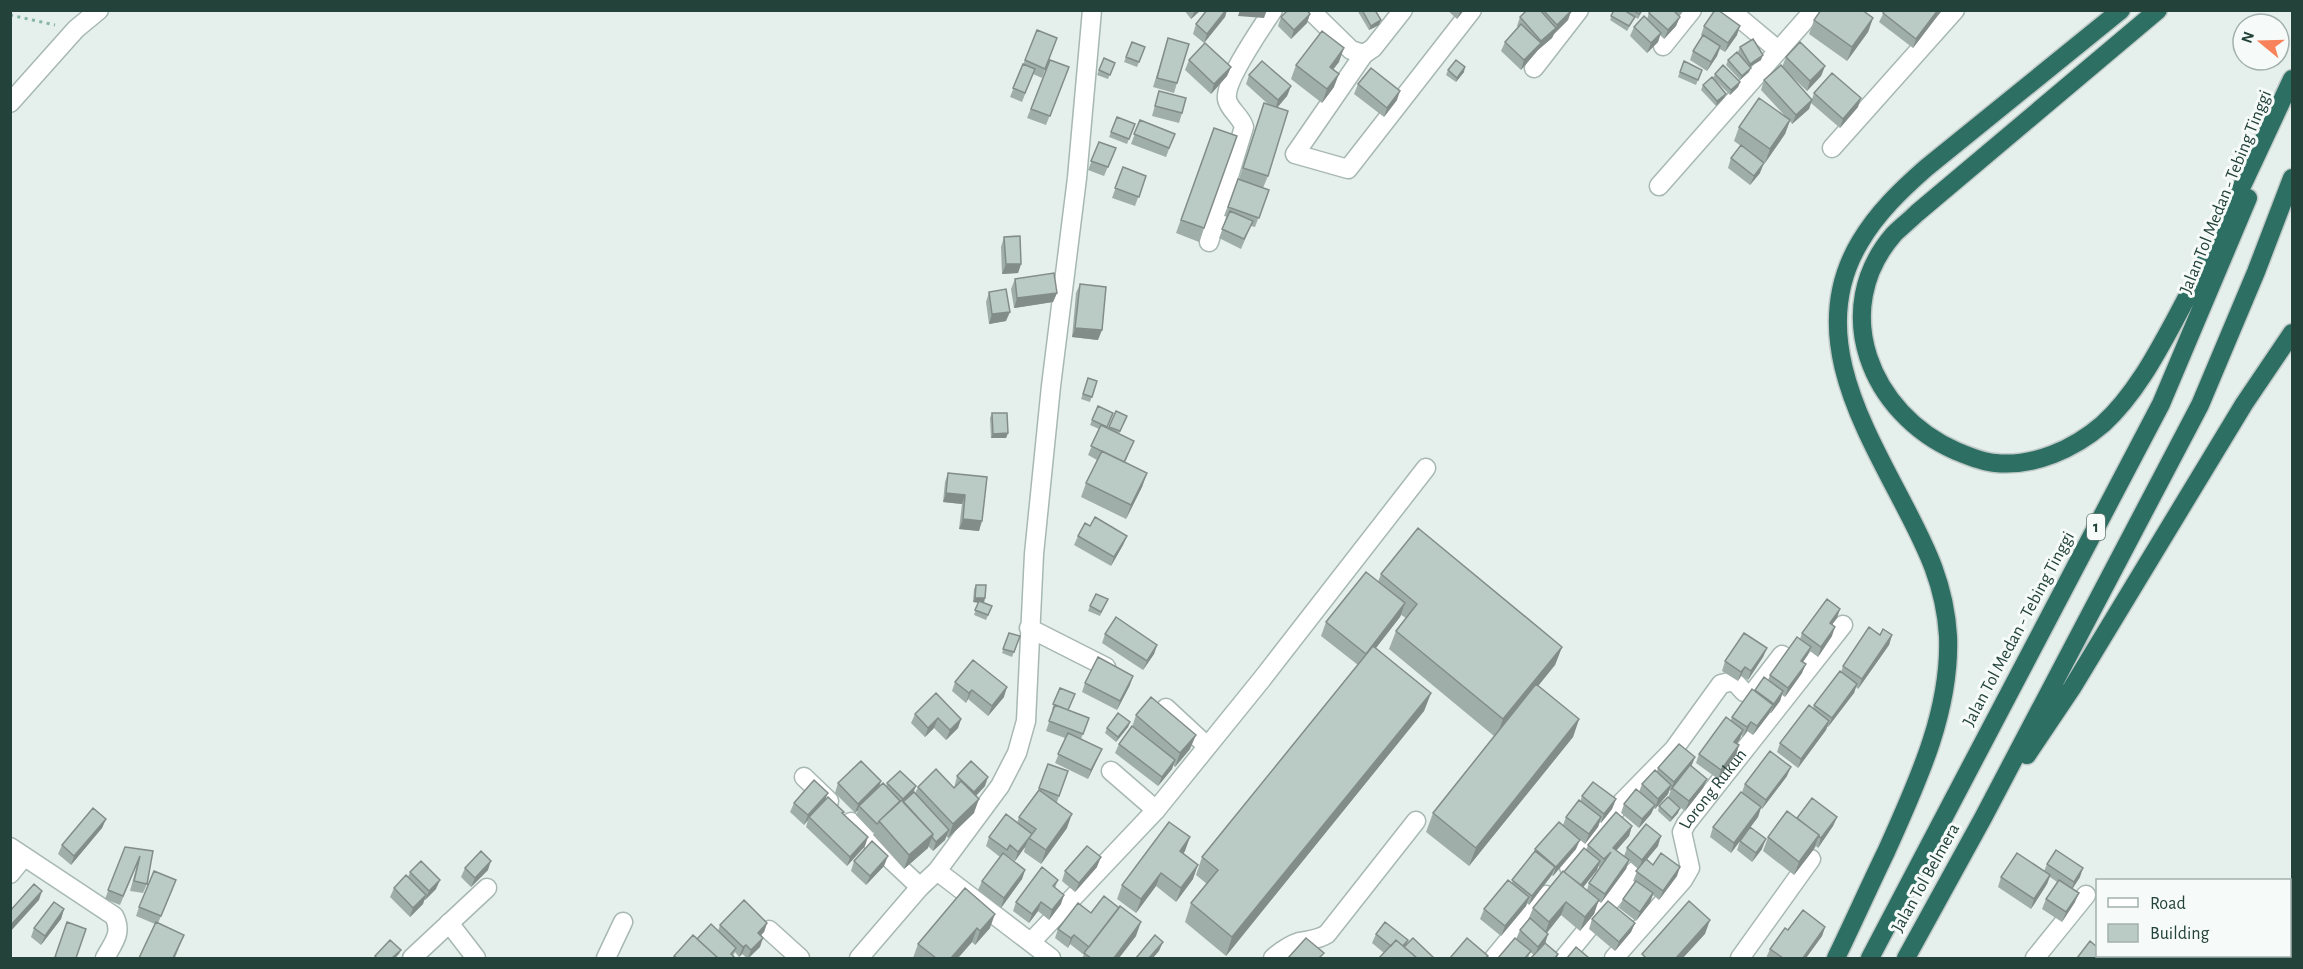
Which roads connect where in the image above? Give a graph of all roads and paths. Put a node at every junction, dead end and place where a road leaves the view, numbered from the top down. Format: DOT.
graph roads {
  1 [pos="99,10"];
  2 [pos="1092,10"];
  3 [pos="1273,10"];
  4 [pos="1310,10"];
  5 [pos="1403,10"];
  6 [pos="1472,10"];
  7 [pos="1579,10"];
  8 [pos="1692,10"];
  9 [pos="1730,10"];
  10 [pos="1814,10"];
  11 [pos="1955,10"];
  12 [pos="2121,10"];
  13 [pos="2158,10"];
  14 [pos="10,15"];
  15 [pos="76,29"];
  16 [pos="1663,46"];
  17 [pos="1778,51"];
  18 [pos="1364,54"];
  19 [pos="1534,68"];
  20 [pos="2292,80"];
  21 [pos="10,103"];
  22 [pos="1832,148"];
  23 [pos="2292,178"];
  24 [pos="1659,186"];
  25 [pos="1209,242"];
  26 [pos="2292,333"];
  27 [pos="1426,468"];
  28 [pos="1843,625"];
  29 [pos="1029,628"];
  30 [pos="1782,655"];
  31 [pos="1106,668"];
  32 [pos="1166,708"];
  33 [pos="1207,746"];
  34 [pos="1112,771"];
  35 [pos="804,777"];
  36 [pos="1156,810"];
  37 [pos="1983,818"];
  38 [pos="1416,820"];
  39 [pos="17,853"];
  40 [pos="1811,859"];
  41 [pos="937,871"];
  42 [pos="1635,871"];
  43 [pos="10,874"];
  44 [pos="920,887"];
  45 [pos="487,888"];
  46 [pos="2086,895"];
  47 [pos="623,922"];
  48 [pos="449,923"];
  49 [pos="770,930"];
  50 [pos="1031,942"];
  51 [pos="105,958"];
  52 [pos="412,958"];
  53 [pos="476,958"];
  54 [pos="606,958"];
  55 [pos="800,958"];
  56 [pos="859,958"];
  57 [pos="1051,958"];
  58 [pos="1273,958"];
  59 [pos="1494,958"];
  60 [pos="1564,958"];
  61 [pos="1614,958"];
  62 [pos="1740,958"];
  63 [pos="1836,958"];
  64 [pos="1870,958"];
  65 [pos="1906,958"];
  66 [pos="2035,958"];
  1 -- 15 [label="street"];
  2 -- 29 [label="street"];
  3 -- 25 [label="street"];
  4 -- 18 [label="street"];
  5 -- 18 [label="street"];
  6 -- 18 [label="street"];
  7 -- 19 [label="street"];
  8 -- 16 [label="street"];
  9 -- 17 [label="street"];
  10 -- 17 [label="street"];
  11 -- 22 [label="street"];
  12 -- 63 [label="highway"];
  13 -- 20 [label="highway"];
  14 -- 15 [label="path"];
  15 -- 21 [label="street"];
  17 -- 24 [label="street"];
  20 -- 64 [label="highway, Jalan Tol Medan - Tebing Tinggi / 1"];
  23 -- 37 [label="highway, 1"];
  26 -- 37 [label="highway"];
  27 -- 33 [label="street"];
  28 -- 61 [label="street, Lorong Rukun"];
  29 -- 31 [label="street"];
  29 -- 41 [label="street"];
  30 -- 59 [label="street"];
  32 -- 33 [label="street"];
  33 -- 36 [label="street"];
  34 -- 36 [label="street"];
  35 -- 44 [label="street"];
  36 -- 50 [label="street"];
  37 -- 65 [label="highway, Jalan Tol Belmera / 1"];
  38 -- 58 [label="street"];
  39 -- 43 [label="street"];
  39 -- 51 [label="street"];
  40 -- 62 [label="street"];
  41 -- 44 [label="street"];
  41 -- 50 [label="street"];
  42 -- 60 [label="street"];
  44 -- 56 [label="street"];
  45 -- 48 [label="street"];
  46 -- 66 [label="street"];
  47 -- 54 [label="street"];
  48 -- 52 [label="street"];
  48 -- 53 [label="street"];
  49 -- 55 [label="street"];
  50 -- 57 [label="street"];
}
